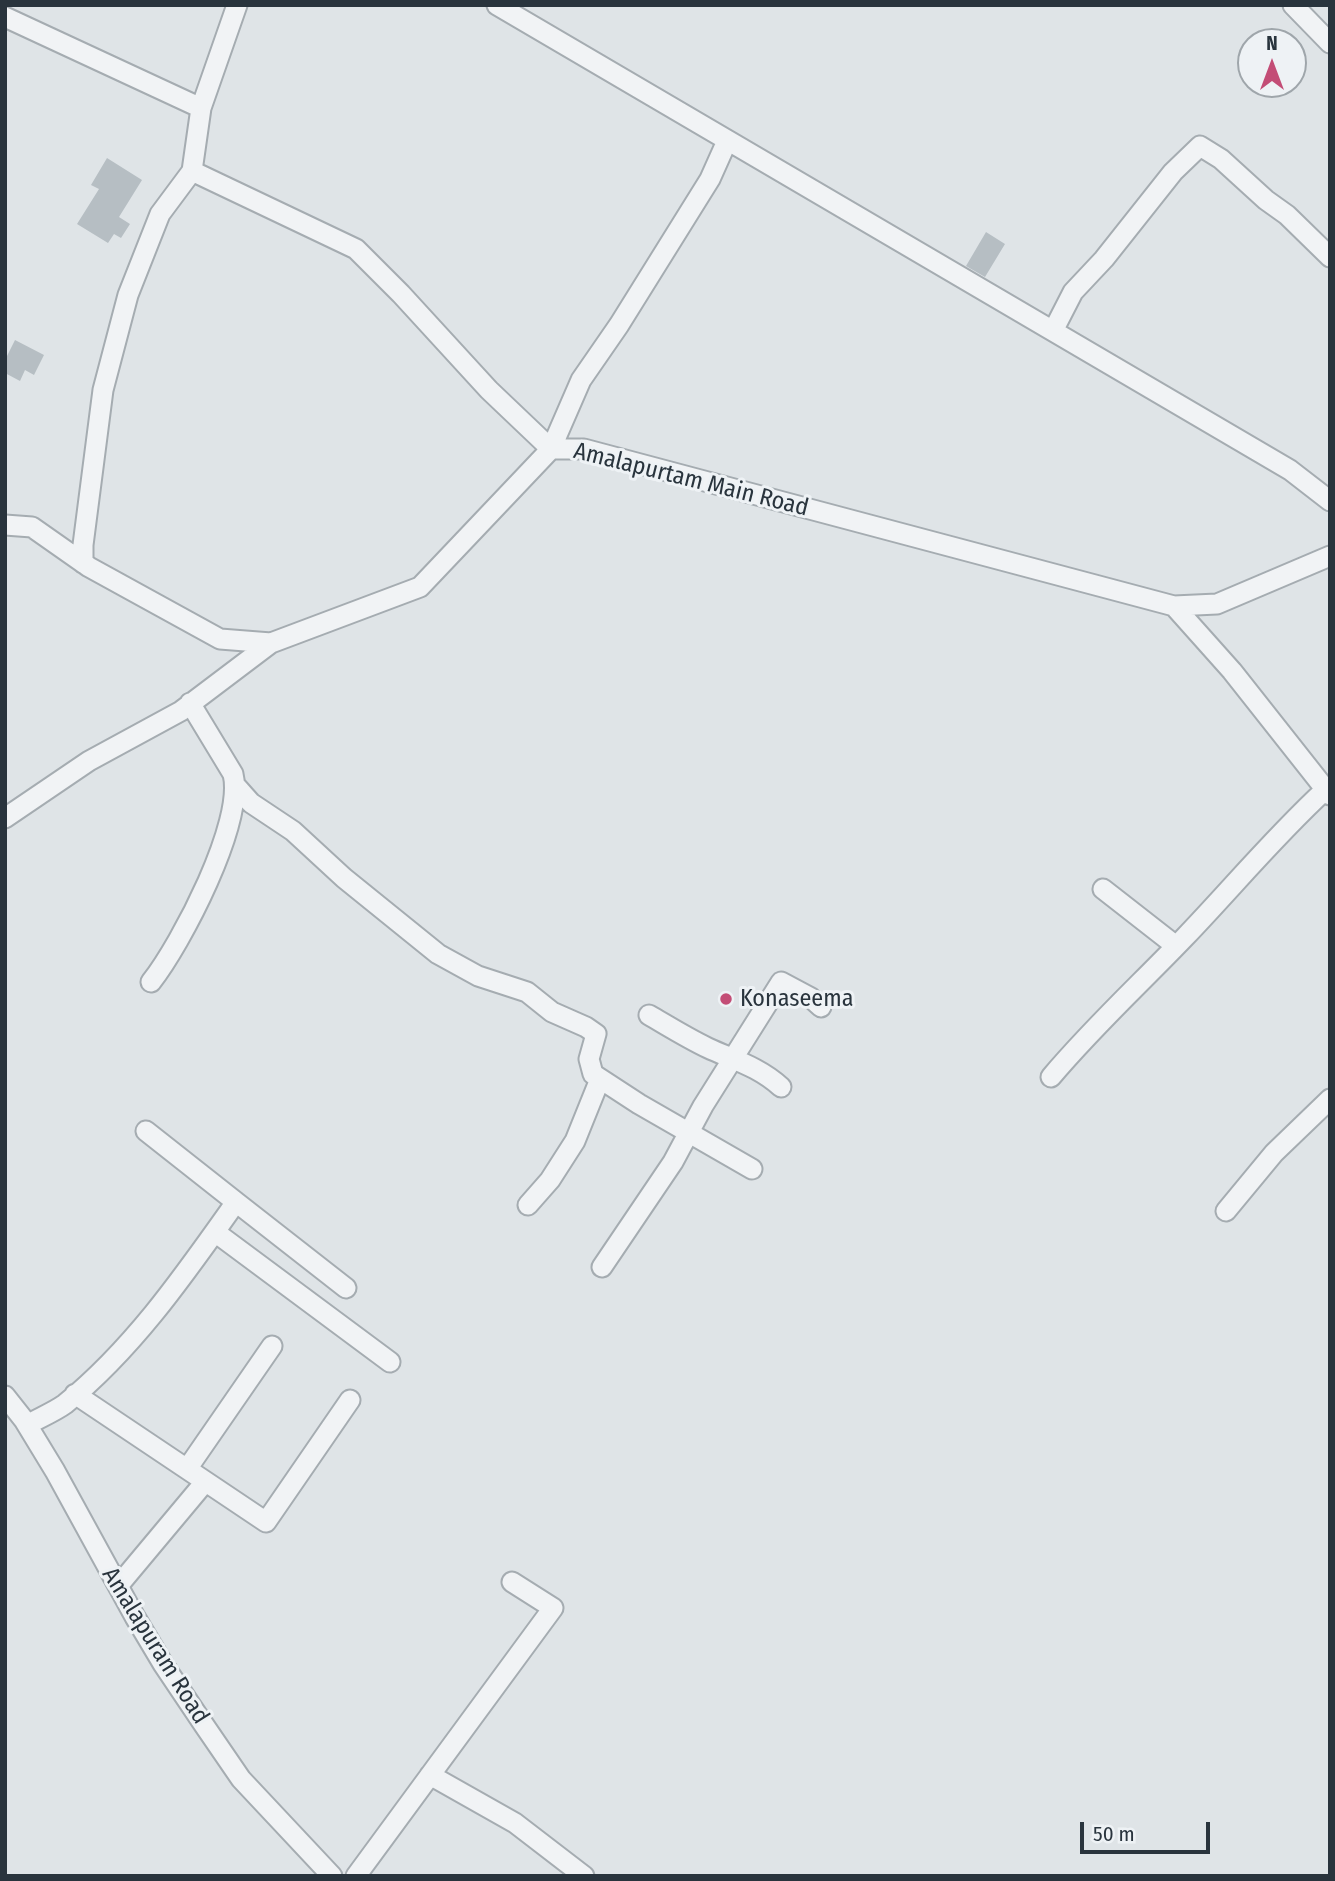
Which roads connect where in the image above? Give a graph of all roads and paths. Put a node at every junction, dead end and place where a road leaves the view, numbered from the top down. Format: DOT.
graph roads {
  1 [pos="237,5"];
  2 [pos="497,5"];
  3 [pos="1293,5"];
  4 [pos="5,17"];
  5 [pos="1330,43"];
  6 [pos="201,108"];
  7 [pos="727,141"];
  8 [pos="192,171"];
  9 [pos="1330,257"];
  10 [pos="1053,331"];
  11 [pos="551,449"];
  12 [pos="1330,501"];
  13 [pos="5,524"];
  14 [pos="1330,556"];
  15 [pos="83,563"];
  16 [pos="1174,606"];
  17 [pos="271,643"];
  18 [pos="190,703"];
  19 [pos="235,785"];
  20 [pos="1327,792"];
  21 [pos="5,818"];
  22 [pos="1103,889"];
  23 [pos="1176,946"];
  24 [pos="151,982"];
  25 [pos="821,1007"];
  26 [pos="649,1015"];
  27 [pos="734,1057"];
  28 [pos="1051,1077"];
  29 [pos="600,1079"];
  30 [pos="781,1087"];
  31 [pos="1330,1099"];
  32 [pos="146,1131"];
  33 [pos="688,1132"];
  34 [pos="752,1169"];
  35 [pos="236,1202"];
  36 [pos="528,1205"];
  37 [pos="1226,1211"];
  38 [pos="215,1232"];
  39 [pos="602,1267"];
  40 [pos="346,1288"];
  41 [pos="272,1346"];
  42 [pos="390,1362"];
  43 [pos="75,1394"];
  44 [pos="5,1396"];
  45 [pos="349,1400"];
  46 [pos="27,1425"];
  47 [pos="187,1469"];
  48 [pos="205,1482"];
  49 [pos="512,1582"];
  50 [pos="118,1586"];
  51 [pos="430,1774"];
  52 [pos="332,1876"];
  53 [pos="356,1876"];
  54 [pos="584,1876"];
  1 -- 6 [label="street"];
  2 -- 7 [label="street"];
  3 -- 5 [label="street"];
  4 -- 6 [label="street"];
  6 -- 8 [label="street"];
  7 -- 10 [label="street"];
  7 -- 11 [label="street"];
  8 -- 11 [label="street"];
  8 -- 15 [label="street"];
  9 -- 10 [label="street"];
  10 -- 12 [label="street"];
  11 -- 16 [label="street, Amalapurtam Main Road"];
  11 -- 17 [label="street, Amalapurtam Main Road"];
  13 -- 15 [label="street, Amalapurtam Main Road"];
  14 -- 16 [label="street, Amalapurtam Main Road"];
  15 -- 17 [label="street, Amalapurtam Main Road"];
  16 -- 20 [label="street"];
  17 -- 18 [label="street"];
  18 -- 19 [label="street"];
  18 -- 21 [label="street"];
  19 -- 24 [label="street"];
  19 -- 29 [label="street"];
  20 -- 23 [label="street"];
  22 -- 23 [label="street"];
  23 -- 28 [label="street"];
  25 -- 27 [label="street"];
  26 -- 27 [label="street"];
  27 -- 30 [label="street"];
  27 -- 33 [label="street"];
  29 -- 33 [label="street"];
  29 -- 36 [label="street"];
  31 -- 37 [label="street"];
  32 -- 35 [label="street"];
  33 -- 34 [label="street"];
  33 -- 39 [label="street"];
  35 -- 38 [label="street"];
  35 -- 40 [label="street"];
  38 -- 42 [label="street"];
  38 -- 43 [label="street"];
  41 -- 47 [label="street"];
  43 -- 46 [label="street"];
  43 -- 47 [label="street"];
  44 -- 46 [label="street, Amalapuram Road"];
  45 -- 48 [label="street"];
  46 -- 50 [label="street, Amalapuram Road"];
  47 -- 48 [label="street"];
  48 -- 50 [label="street"];
  49 -- 51 [label="street"];
  50 -- 52 [label="street, Amalapuram Road"];
  51 -- 53 [label="street"];
  51 -- 54 [label="street"];
}
